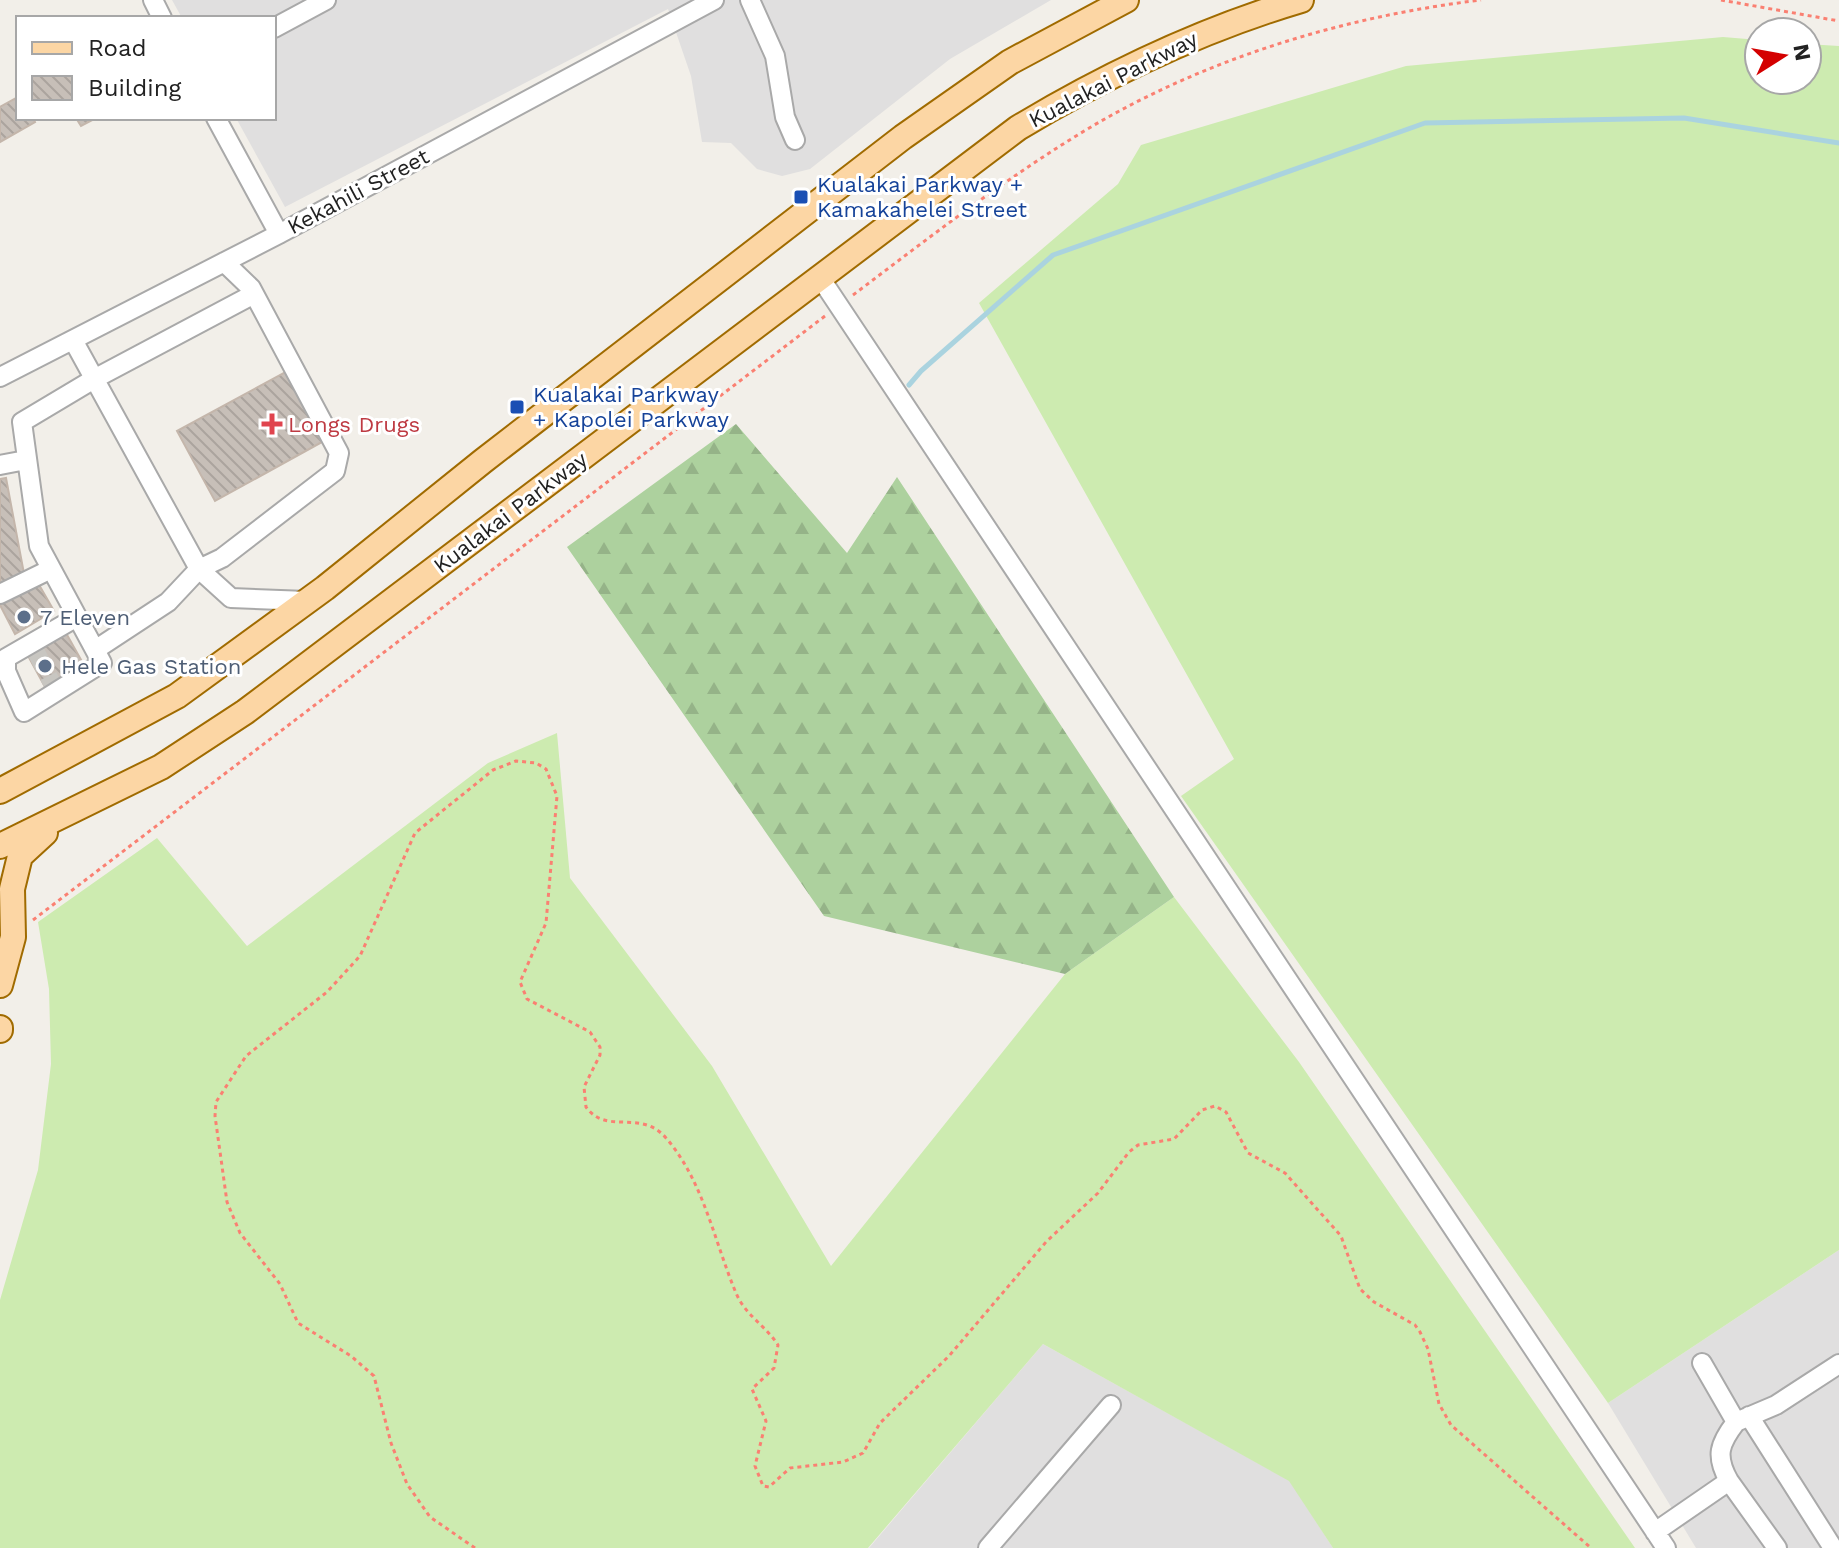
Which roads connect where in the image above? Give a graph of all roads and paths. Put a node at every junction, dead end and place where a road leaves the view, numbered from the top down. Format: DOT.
graph roads {
  1 [pos="326,0"];
  2 [pos="714,0"];
  3 [pos="750,0"];
  4 [pos="1126,0"];
  5 [pos="1301,0"];
  6 [pos="1481,0"];
  7 [pos="1721,0"];
  8 [pos="1839,21"];
  9 [pos="276,27"];
  10 [pos="217,120"];
  11 [pos="795,140"];
  12 [pos="279,234"];
  13 [pos="224,262"];
  14 [pos="819,276"];
  15 [pos="254,294"];
  16 [pos="838,306"];
  17 [pos="73,340"];
  18 [pos="0,377"];
  19 [pos="94,379"];
  20 [pos="26,460"];
  21 [pos="0,465"];
  22 [pos="51,569"];
  23 [pos="199,569"];
  24 [pos="0,594"];
  25 [pos="307,601"];
  26 [pos="77,617"];
  27 [pos="95,650"];
  28 [pos="0,791"];
  29 [pos="65,816"];
  30 [pos="0,846"];
  31 [pos="33,920"];
  32 [pos="0,985"];
  33 [pos="1702,1363"];
  34 [pos="1839,1364"];
  35 [pos="1111,1405"];
  36 [pos="1743,1419"];
  37 [pos="1729,1481"];
  38 [pos="1655,1532"];
  39 [pos="475,1548"];
  40 [pos="988,1548"];
  41 [pos="1591,1548"];
  42 [pos="1666,1548"];
  43 [pos="1777,1548"];
  44 [pos="1833,1548"];
  1 -- 9 [label="street"];
  2 -- 12 [label="street, Kekahili Street"];
  3 -- 11 [label="street"];
  4 -- 25 [label="main road"];
  5 -- 14 [label="main road, Kualakai Parkway"];
  6 -- 16 [label="path"];
  7 -- 8 [label="path"];
  10 -- 12 [label="street"];
  12 -- 13 [label="street, Kekahili Street"];
  13 -- 15 [label="street"];
  13 -- 17 [label="street, Kekahili Street"];
  14 -- 16 [label="street"];
  14 -- 29 [label="main road, Kualakai Parkway"];
  15 -- 19 [label="street"];
  15 -- 23 [label="street"];
  16 -- 31 [label="path"];
  16 -- 38 [label="street"];
  17 -- 18 [label="street, Kekahili Street"];
  17 -- 19 [label="street"];
  19 -- 20 [label="street"];
  19 -- 23 [label="street"];
  20 -- 21 [label="street"];
  20 -- 22 [label="street"];
  22 -- 24 [label="street"];
  22 -- 26 [label="street"];
  23 -- 25 [label="street"];
  23 -- 27 [label="street"];
  25 -- 28 [label="main road"];
  26 -- 27 [label="street"];
  26 -- 27 [label="street"];
  29 -- 30 [label="main road, Kualakai Parkway"];
  29 -- 32 [label="main road"];
  33 -- 36 [label="street"];
  34 -- 36 [label="street"];
  35 -- 40 [label="street"];
  36 -- 37 [label="street"];
  36 -- 44 [label="street"];
  37 -- 38 [label="street"];
  37 -- 43 [label="street"];
  38 -- 42 [label="street"];
  39 -- 41 [label="path"];
}
